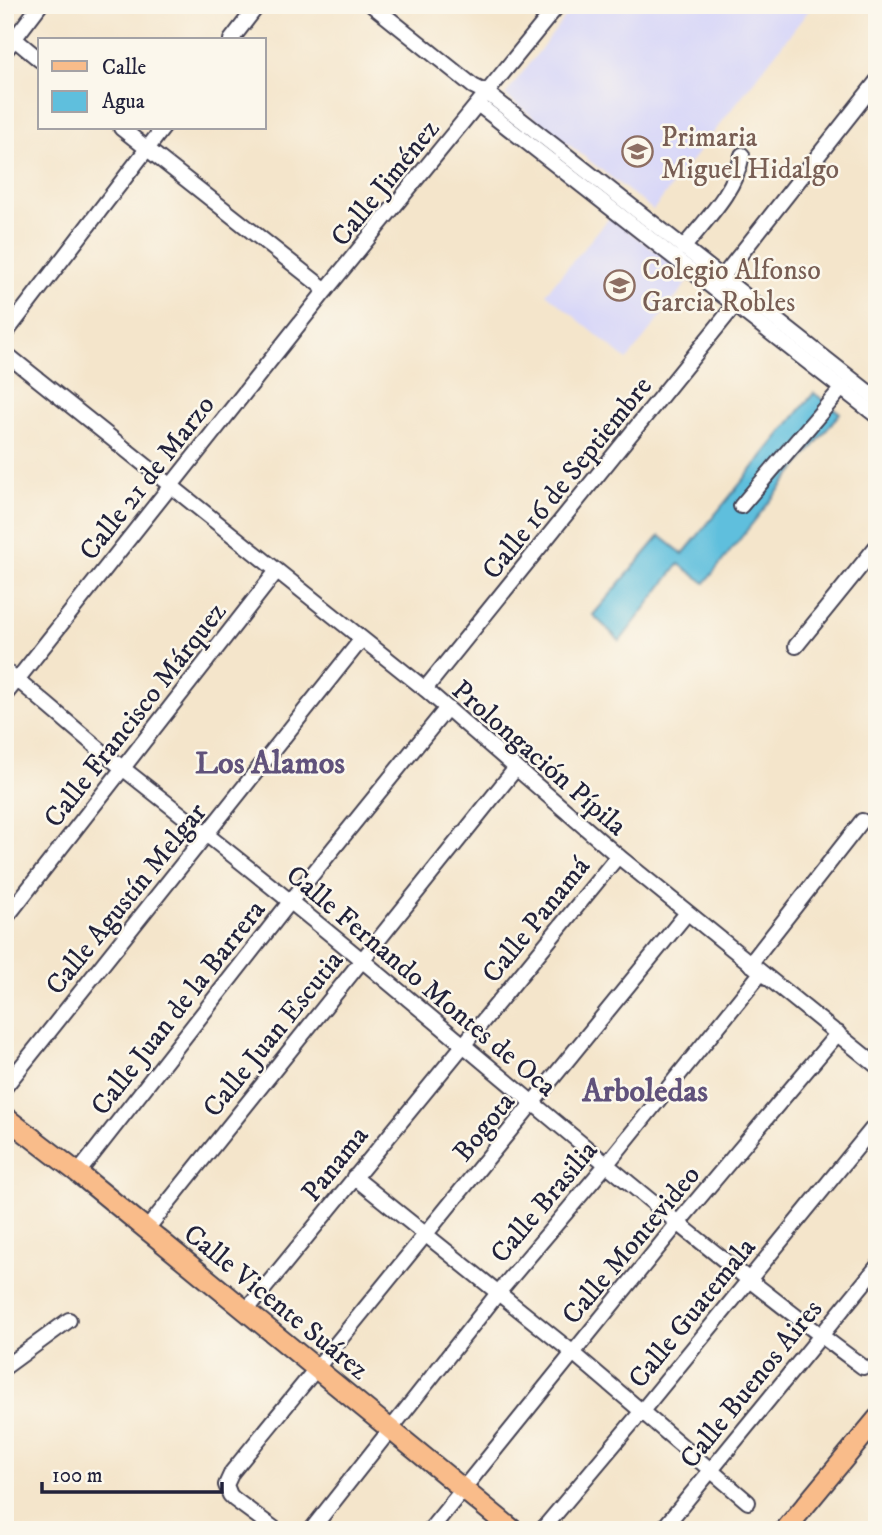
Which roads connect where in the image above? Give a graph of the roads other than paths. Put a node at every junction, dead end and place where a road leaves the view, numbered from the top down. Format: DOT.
graph roads {
  1 [pos="40,5"];
  2 [pos="258,5"];
  3 [pos="372,5"];
  4 [pos="558,5"];
  5 [pos="10,35"];
  6 [pos="233,38"];
  7 [pos="5,51"];
  8 [pos="38,58"];
  9 [pos="877,81"];
  10 [pos="483,99"];
  11 [pos="123,130"];
  12 [pos="161,130"];
  13 [pos="147,149"];
  14 [pos="742,155"];
  15 [pos="683,248"];
  16 [pos="718,283"];
  17 [pos="326,290"];
  18 [pos="740,300"];
  19 [pos="5,334"];
  20 [pos="5,353"];
  21 [pos="842,388"];
  22 [pos="877,399"];
  23 [pos="877,416"];
  24 [pos="170,486"];
  25 [pos="741,506"];
  26 [pos="877,546"];
  27 [pos="276,572"];
  28 [pos="361,640"];
  29 [pos="796,646"];
  30 [pos="5,670"];
  31 [pos="18,680"];
  32 [pos="425,690"];
  33 [pos="5,695"];
  34 [pos="447,708"];
  35 [pos="122,768"];
  36 [pos="516,768"];
  37 [pos="862,821"];
  38 [pos="207,834"];
  39 [pos="618,856"];
  40 [pos="290,902"];
  41 [pos="687,913"];
  42 [pos="5,919"];
  43 [pos="361,960"];
  44 [pos="755,969"];
  45 [pos="838,1033"];
  46 [pos="463,1046"];
  47 [pos="877,1066"];
  48 [pos="5,1087"];
  49 [pos="533,1103"];
  50 [pos="5,1117"];
  51 [pos="877,1123"];
  52 [pos="606,1165"];
  53 [pos="78,1173"];
  54 [pos="354,1177"];
  55 [pos="678,1223"];
  56 [pos="146,1230"];
  57 [pos="426,1236"];
  58 [pos="877,1267"];
  59 [pos="748,1280"];
  60 [pos="498,1293"];
  61 [pos="245,1312"];
  62 [pos="69,1320"];
  63 [pos="821,1336"];
  64 [pos="572,1352"];
  65 [pos="5,1367"];
  66 [pos="863,1367"];
  67 [pos="316,1369"];
  68 [pos="642,1411"];
  69 [pos="877,1419"];
  70 [pos="390,1429"];
  71 [pos="712,1470"];
  72 [pos="463,1489"];
  73 [pos="748,1502"];
  74 [pos="313,1527"];
  75 [pos="276,1530"];
  76 [pos="430,1530"];
  77 [pos="513,1530"];
  78 [pos="542,1530"];
  79 [pos="662,1530"];
  80 [pos="785,1530"];
  1 -- 5 [label="street"];
  2 -- 6 [label="street"];
  3 -- 10 [label="street"];
  4 -- 10 [label="street, Calle Jiménez"];
  5 -- 7 [label="street"];
  5 -- 8 [label="street"];
  9 -- 16 [label="street"];
  10 -- 15 [label="street"];
  10 -- 16 [label="street"];
  10 -- 17 [label="street, Calle Jiménez"];
  11 -- 13 [label="street"];
  12 -- 13 [label="street"];
  13 -- 17 [label="street"];
  13 -- 19 [label="street"];
  14 -- 15 [label="street"];
  15 -- 16 [label="street"];
  16 -- 18 [label="street"];
  17 -- 24 [label="street, Calle 21 de Marzo"];
  18 -- 21 [label="street"];
  18 -- 22 [label="street"];
  18 -- 32 [label="street, Calle 16 de Septiembre"];
  20 -- 24 [label="street, Prolongación Pípila"];
  21 -- 23 [label="street"];
  21 -- 25 [label="street"];
  24 -- 27 [label="street, Prolongación Pípila"];
  24 -- 31 [label="street, Calle 21 de Marzo"];
  26 -- 29 [label="street"];
  27 -- 28 [label="street, Prolongación Pípila"];
  27 -- 35 [label="street, Calle Francisco Márquez"];
  28 -- 32 [label="street, Prolongación Pípila"];
  28 -- 38 [label="street, Calle Agustín Melgar"];
  30 -- 31 [label="street, Calle Fernando Montes de Oca"];
  31 -- 33 [label="street, Calle 21 de Marzo"];
  31 -- 35 [label="street, Calle Fernando Montes de Oca"];
  32 -- 34 [label="street, Prolongación Pípila"];
  34 -- 36 [label="street, Prolongación Pípila"];
  34 -- 40 [label="street, Calle Juan de la Barrera"];
  35 -- 38 [label="street, Calle Fernando Montes de Oca"];
  35 -- 42 [label="street, Calle Francisco Márquez"];
  36 -- 39 [label="street, Prolongación Pípila"];
  36 -- 43 [label="street, Calle Juan Escutia"];
  37 -- 44 [label="street, Calle Brasilia"];
  38 -- 40 [label="street, Calle Fernando Montes de Oca"];
  38 -- 48 [label="street, Calle Agustín Melgar"];
  39 -- 41 [label="street, Prolongación Pípila"];
  39 -- 46 [label="street, Calle Panamá"];
  40 -- 43 [label="street, Calle Fernando Montes de Oca"];
  40 -- 53 [label="street, Calle Juan de la Barrera"];
  41 -- 44 [label="street, Prolongación Pípila"];
  41 -- 49 [label="street, Bogota"];
  43 -- 46 [label="street, Calle Fernando Montes de Oca"];
  43 -- 56 [label="street, Calle Juan Escutia"];
  44 -- 45 [label="street, Prolongación Pípila"];
  44 -- 52 [label="street, Calle Brasilia"];
  45 -- 47 [label="street, Prolongación Pípila"];
  45 -- 55 [label="street, Calle Montevideo"];
  46 -- 49 [label="street, Calle Fernando Montes de Oca"];
  46 -- 54 [label="street, Panama"];
  49 -- 52 [label="street, Calle Fernando Montes de Oca"];
  49 -- 57 [label="street, Bogota"];
  50 -- 53 [label="main road, Calle Vicente Suárez"];
  51 -- 59 [label="street, Calle Guatemala"];
  52 -- 55 [label="street, Calle Fernando Montes de Oca"];
  52 -- 60 [label="street, Calle Brasilia"];
  53 -- 56 [label="main road, Calle Vicente Suárez"];
  54 -- 57 [label="street"];
  54 -- 61 [label="street, Panama"];
  55 -- 59 [label="street, Calle Fernando Montes de Oca"];
  55 -- 64 [label="street, Calle Montevideo"];
  56 -- 61 [label="main road, Calle Vicente Suárez"];
  57 -- 60 [label="street"];
  57 -- 67 [label="street, Bogota"];
  58 -- 63 [label="street, Calle Buenos Aires"];
  59 -- 63 [label="street, Calle Fernando Montes de Oca"];
  59 -- 68 [label="street, Calle Guatemala"];
  60 -- 64 [label="street"];
  60 -- 70 [label="street, Calle Brasilia"];
  61 -- 67 [label="main road, Calle Vicente Suárez"];
  62 -- 65 [label="street"];
  63 -- 66 [label="street, Calle Fernando Montes de Oca"];
  63 -- 71 [label="street, Calle Buenos Aires"];
  64 -- 68 [label="street"];
  64 -- 72 [label="street, Calle Montevideo"];
  67 -- 70 [label="main road, Calle Vicente Suárez"];
  67 -- 75 [label="street, Bogota"];
  68 -- 71 [label="street"];
  68 -- 78 [label="street, Calle Guatemala"];
  69 -- 80 [label="main road"];
  70 -- 72 [label="main road, Calle Vicente Suárez"];
  70 -- 74 [label="street, Calle Brasilia"];
  71 -- 73 [label="street"];
  71 -- 79 [label="street, Calle Buenos Aires"];
  72 -- 76 [label="street, Calle Montevideo"];
  72 -- 77 [label="main road, Calle Vicente Suárez"];
}
